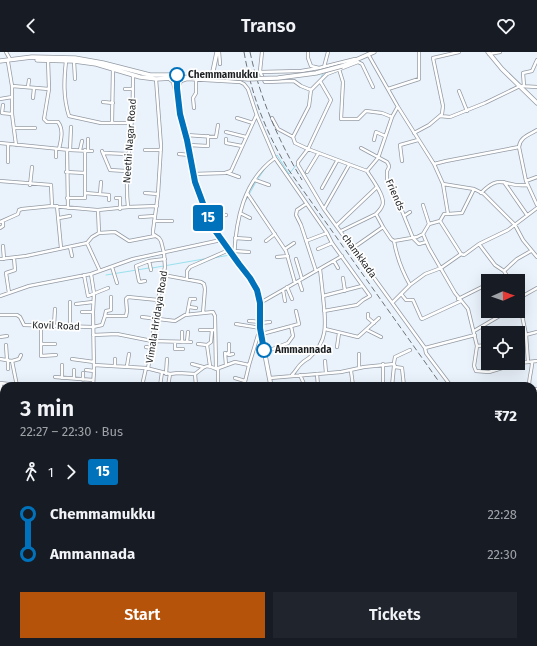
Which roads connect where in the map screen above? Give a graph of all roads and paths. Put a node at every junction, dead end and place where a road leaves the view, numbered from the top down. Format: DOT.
graph roads {
  1 [pos="6,52"];
  2 [pos="218,52"];
  3 [pos="262,52"];
  4 [pos="308,52"];
  5 [pos="328,52"];
  6 [pos="419,52"];
  7 [pos="459,52"];
  8 [pos="500,52"];
  9 [pos="371,53"];
  10 [pos="489,53"];
  11 [pos="48,60"];
  12 [pos="66,60"];
  13 [pos="359,60"];
  14 [pos="537,60"];
  15 [pos="9,61"];
  16 [pos="74,61"];
  17 [pos="0,62"];
  18 [pos="220,64"];
  19 [pos="324,67"];
  20 [pos="113,68"];
  21 [pos="319,68"];
  22 [pos="340,68"];
  23 [pos="260,72"];
  24 [pos="133,75"];
  25 [pos="177,76"];
  26 [pos="212,76"];
  27 [pos="168,78"];
  28 [pos="75,79"];
  29 [pos="156,79"];
  30 [pos="196,79"];
  31 [pos="29,80"];
  32 [pos="320,81"];
  33 [pos="12,86"];
  34 [pos="522,86"];
  35 [pos="537,86"];
  36 [pos="28,87"];
  37 [pos="374,87"];
  38 [pos="34,88"];
  39 [pos="177,88"];
  40 [pos="49,89"];
  41 [pos="125,89"];
  42 [pos="133,89"];
  43 [pos="388,89"];
  44 [pos="311,90"];
  45 [pos="459,91"];
  46 [pos="12,97"];
  47 [pos="33,98"];
  48 [pos="0,99"];
  49 [pos="103,102"];
  50 [pos="113,103"];
  51 [pos="537,103"];
  52 [pos="3,105"];
  53 [pos="398,107"];
  54 [pos="194,108"];
  55 [pos="467,111"];
  56 [pos="12,114"];
  57 [pos="180,114"];
  58 [pos="257,116"];
  59 [pos="440,116"];
  60 [pos="392,117"];
  61 [pos="237,118"];
  62 [pos="272,118"];
  63 [pos="112,123"];
  64 [pos="132,123"];
  65 [pos="253,123"];
  66 [pos="218,125"];
  67 [pos="71,127"];
  68 [pos="14,128"];
  69 [pos="35,128"];
  70 [pos="537,130"];
  71 [pos="226,132"];
  72 [pos="414,133"];
  73 [pos="186,135"];
  74 [pos="208,136"];
  75 [pos="385,136"];
  76 [pos="246,137"];
  77 [pos="293,137"];
  78 [pos="88,139"];
  79 [pos="226,139"];
  80 [pos="374,140"];
  81 [pos="418,140"];
  82 [pos="82,141"];
  83 [pos="0,143"];
  84 [pos="8,144"];
  85 [pos="16,145"];
  86 [pos="188,145"];
  87 [pos="242,146"];
  88 [pos="519,147"];
  89 [pos="361,148"];
  90 [pos="58,149"];
  91 [pos="308,149"];
  92 [pos="68,150"];
  93 [pos="80,150"];
  94 [pos="86,150"];
  95 [pos="92,150"];
  96 [pos="145,150"];
  97 [pos="161,150"];
  98 [pos="128,154"];
  99 [pos="179,154"];
  100 [pos="190,154"];
  101 [pos="318,154"];
  102 [pos="56,157"];
  103 [pos="275,158"];
  104 [pos="378,158"];
  105 [pos="402,160"];
  106 [pos="337,161"];
  107 [pos="8,162"];
  108 [pos="434,164"];
  109 [pos="349,165"];
  110 [pos="32,167"];
  111 [pos="126,171"];
  112 [pos="367,171"];
  113 [pos="66,172"];
  114 [pos="227,172"];
  115 [pos="307,172"];
  116 [pos="85,173"];
  117 [pos="193,174"];
  118 [pos="239,177"];
  119 [pos="537,177"];
  120 [pos="255,180"];
  121 [pos="503,181"];
  122 [pos="526,181"];
  123 [pos="0,182"];
  124 [pos="101,182"];
  125 [pos="443,184"];
  126 [pos="30,185"];
  127 [pos="269,185"];
  128 [pos="527,185"];
  129 [pos="377,187"];
  130 [pos="322,188"];
  131 [pos="474,190"];
  132 [pos="85,193"];
  133 [pos="145,193"];
  134 [pos="247,193"];
  135 [pos="482,193"];
  136 [pos="100,194"];
  137 [pos="158,194"];
  138 [pos="67,198"];
  139 [pos="116,198"];
  140 [pos="109,200"];
  141 [pos="306,204"];
  142 [pos="423,205"];
  143 [pos="52,206"];
  144 [pos="57,206"];
  145 [pos="157,206"];
  146 [pos="128,207"];
  147 [pos="537,207"];
  148 [pos="68,208"];
  149 [pos="120,209"];
  150 [pos="324,209"];
  151 [pos="98,210"];
  152 [pos="410,212"];
  153 [pos="240,213"];
  154 [pos="376,214"];
  155 [pos="448,214"];
  156 [pos="226,215"];
  157 [pos="527,215"];
  158 [pos="70,216"];
  159 [pos="155,216"];
  160 [pos="404,216"];
  161 [pos="140,217"];
  162 [pos="58,218"];
  163 [pos="208,218"];
  164 [pos="250,218"];
  165 [pos="154,221"];
  166 [pos="172,221"];
  167 [pos="440,221"];
  168 [pos="2,222"];
  169 [pos="429,224"];
  170 [pos="336,225"];
  171 [pos="515,225"];
  172 [pos="383,227"];
  173 [pos="0,228"];
  174 [pos="341,231"];
  175 [pos="99,233"];
  176 [pos="327,233"];
  177 [pos="275,234"];
  178 [pos="424,234"];
  179 [pos="155,236"];
  180 [pos="235,238"];
  181 [pos="414,238"];
  182 [pos="250,239"];
  183 [pos="221,240"];
  184 [pos="266,241"];
  185 [pos="306,241"];
  186 [pos="394,241"];
  187 [pos="426,242"];
  188 [pos="87,243"];
  189 [pos="294,243"];
  190 [pos="332,243"];
  191 [pos="479,244"];
  192 [pos="3,246"];
  193 [pos="70,247"];
  194 [pos="62,248"];
  195 [pos="353,248"];
  196 [pos="285,249"];
  197 [pos="318,249"];
  198 [pos="531,251"];
  199 [pos="249,252"];
  200 [pos="164,253"];
  201 [pos="232,253"];
  202 [pos="461,254"];
  203 [pos="72,256"];
  204 [pos="288,256"];
  205 [pos="342,256"];
  206 [pos="277,257"];
  207 [pos="537,257"];
  208 [pos="14,258"];
  209 [pos="296,258"];
  210 [pos="4,259"];
  211 [pos="133,259"];
  212 [pos="165,259"];
  213 [pos="0,260"];
  214 [pos="149,261"];
  215 [pos="334,261"];
  216 [pos="136,266"];
  217 [pos="112,267"];
  218 [pos="338,268"];
  219 [pos="441,268"];
  220 [pos="320,269"];
  221 [pos="151,270"];
  222 [pos="504,270"];
  223 [pos="100,271"];
  224 [pos="316,271"];
  225 [pos="91,274"];
  226 [pos="506,274"];
  227 [pos="84,275"];
  228 [pos="163,275"];
  229 [pos="343,278"];
  230 [pos="187,279"];
  231 [pos="300,280"];
  232 [pos="145,281"];
  233 [pos="117,283"];
  234 [pos="295,283"];
  235 [pos="363,285"];
  236 [pos="410,285"];
  237 [pos="287,287"];
  238 [pos="108,288"];
  239 [pos="481,288"];
  240 [pos="537,288"];
  241 [pos="282,290"];
  242 [pos="302,290"];
  243 [pos="345,291"];
  244 [pos="94,293"];
  245 [pos="9,294"];
  246 [pos="402,295"];
  247 [pos="525,295"];
  248 [pos="0,296"];
  249 [pos="324,296"];
  250 [pos="110,297"];
  251 [pos="195,299"];
  252 [pos="292,299"];
  253 [pos="158,300"];
  254 [pos="460,300"];
  255 [pos="285,301"];
  256 [pos="70,302"];
  257 [pos="93,302"];
  258 [pos="393,302"];
  259 [pos="260,303"];
  260 [pos="76,304"];
  261 [pos="189,307"];
  262 [pos="196,308"];
  263 [pos="55,310"];
  264 [pos="296,311"];
  265 [pos="324,311"];
  266 [pos="82,312"];
  267 [pos="93,312"];
  268 [pos="204,313"];
  269 [pos="187,314"];
  270 [pos="368,314"];
  271 [pos="0,315"];
  272 [pos="106,316"];
  273 [pos="142,317"];
  274 [pos="379,318"];
  275 [pos="496,318"];
  276 [pos="522,318"];
  277 [pos="155,320"];
  278 [pos="249,321"];
  279 [pos="260,322"];
  280 [pos="270,322"];
  281 [pos="374,323"];
  282 [pos="236,324"];
  283 [pos="41,325"];
  284 [pos="54,326"];
  285 [pos="291,326"];
  286 [pos="70,327"];
  287 [pos="93,327"];
  288 [pos="260,328"];
  289 [pos="325,329"];
  290 [pos="200,330"];
  291 [pos="214,330"];
  292 [pos="367,330"];
  293 [pos="474,331"];
  294 [pos="182,332"];
  295 [pos="188,332"];
  296 [pos="537,332"];
  297 [pos="339,333"];
  298 [pos="262,334"];
  299 [pos="93,335"];
  300 [pos="475,335"];
  301 [pos="526,335"];
  302 [pos="8,336"];
  303 [pos="381,336"];
  304 [pos="0,337"];
  305 [pos="152,341"];
  306 [pos="175,342"];
  307 [pos="182,342"];
  308 [pos="42,344"];
  309 [pos="55,344"];
  310 [pos="198,344"];
  311 [pos="229,344"];
  312 [pos="6,345"];
  313 [pos="207,345"];
  314 [pos="477,346"];
  315 [pos="481,346"];
  316 [pos="337,347"];
  317 [pos="146,348"];
  318 [pos="152,348"];
  319 [pos="425,348"];
  320 [pos="183,349"];
  321 [pos="410,350"];
  322 [pos="265,352"];
  323 [pos="128,354"];
  324 [pos="227,354"];
  325 [pos="233,354"];
  326 [pos="359,354"];
  327 [pos="21,355"];
  328 [pos="56,355"];
  329 [pos="72,358"];
  330 [pos="0,359"];
  331 [pos="115,359"];
  332 [pos="167,359"];
  333 [pos="8,360"];
  334 [pos="12,360"];
  335 [pos="325,361"];
  336 [pos="537,361"];
  337 [pos="528,362"];
  338 [pos="532,362"];
  339 [pos="94,364"];
  340 [pos="192,364"];
  341 [pos="383,364"];
  342 [pos="62,365"];
  343 [pos="226,365"];
  344 [pos="249,365"];
  345 [pos="394,365"];
  346 [pos="115,366"];
  347 [pos="127,366"];
  348 [pos="210,366"];
  349 [pos="203,367"];
  350 [pos="217,368"];
  351 [pos="359,368"];
  352 [pos="8,369"];
  353 [pos="147,369"];
  354 [pos="74,370"];
  355 [pos="86,370"];
  356 [pos="94,371"];
  357 [pos="351,371"];
  358 [pos="162,372"];
  359 [pos="83,373"];
  360 [pos="326,373"];
  361 [pos="166,374"];
  362 [pos="170,374"];
  363 [pos="195,374"];
  364 [pos="317,374"];
  365 [pos="292,375"];
  366 [pos="300,375"];
  367 [pos="55,377"];
  368 [pos="62,378"];
  369 [pos="74,378"];
  370 [pos="235,378"];
  371 [pos="270,378"];
  372 [pos="83,380"];
  373 [pos="93,380"];
  374 [pos="245,381"];
  375 [pos="16,382"];
  376 [pos="143,382"];
  377 [pos="161,382"];
  378 [pos="169,382"];
  379 [pos="196,382"];
  380 [pos="218,382"];
  381 [pos="271,382"];
  382 [pos="303,382"];
  383 [pos="318,382"];
  384 [pos="352,382"];
  385 [pos="383,382"];
  386 [pos="392,382"];
  387 [pos="404,382"];
  388 [pos="448,382"];
  389 [pos="529,382"];
  1 -- 15 [label="street"];
  2 -- 18 [label="street"];
  2 -- 26 [label="main road"];
  3 -- 23 [label="street"];
  4 -- 21 [label="street"];
  5 -- 19 [label="street"];
  6 -- 43 [label="street"];
  7 -- 59 [label="street"];
  8 -- 10 [label="street"];
  9 -- 13 [label="main road"];
  9 -- 43 [label="street"];
  10 -- 34 [label="main road"];
  11 -- 12 [label="main road"];
  11 -- 15 [label="main road"];
  11 -- 40 [label="street"];
  12 -- 16 [label="main road"];
  12 -- 63 [label="street"];
  13 -- 19 [label="street"];
  13 -- 22 [label="main road"];
  13 -- 37 [label="street"];
  14 -- 34 [label="street"];
  15 -- 17 [label="main road"];
  15 -- 25 [label="main road"];
  15 -- 33 [label="street"];
  16 -- 20 [label="main road"];
  16 -- 28 [label="street"];
  19 -- 21 [label="street"];
  20 -- 24 [label="main road"];
  20 -- 50 [label="street"];
  21 -- 23 [label="street"];
  22 -- 26 [label="main road, bridge"];
  22 -- 32 [label="street"];
  22 -- 60 [label="street"];
  23 -- 44 [label="street"];
  24 -- 29 [label="main road"];
  24 -- 42 [label="street, Neethi Nagar Road"];
  25 -- 26 [label="main road, bridge"];
  25 -- 27 [label="main road"];
  25 -- 39 [label="main road"];
  27 -- 29 [label="main road"];
  27 -- 57 [label="street"];
  29 -- 97 [label="street, Vimala Hridaya Road"];
  30 -- 39 [label="street"];
  30 -- 54 [label="street"];
  30 -- 58 [label="street"];
  31 -- 36 [label="street"];
  32 -- 44 [label="street"];
  32 -- 91 [label="street"];
  33 -- 36 [label="street"];
  33 -- 46 [label="street"];
  34 -- 35 [label="street"];
  34 -- 51 [label="main road"];
  34 -- 55 [label="street"];
  36 -- 38 [label="street"];
  38 -- 40 [label="street"];
  38 -- 47 [label="street"];
  39 -- 57 [label="main road"];
  40 -- 90 [label="street"];
  41 -- 42 [label="street"];
  42 -- 64 [label="street, Neethi Nagar Road"];
  43 -- 53 [label="street"];
  44 -- 77 [label="street"];
  45 -- 55 [label="street"];
  46 -- 48 [label="street"];
  46 -- 56 [label="street"];
  49 -- 50 [label="street"];
  50 -- 63 [label="street"];
  52 -- 56 [label="street"];
  53 -- 60 [label="street"];
  53 -- 72 [label="street"];
  55 -- 59 [label="street"];
  56 -- 68 [label="street"];
  57 -- 73 [label="main road"];
  58 -- 65 [label="street"];
  58 -- 103 [label="street"];
  59 -- 72 [label="street"];
  60 -- 75 [label="street"];
  61 -- 65 [label="street"];
  62 -- 77 [label="street"];
  63 -- 64 [label="street"];
  64 -- 98 [label="street, Neethi Nagar Road"];
  65 -- 76 [label="street"];
  66 -- 74 [label="street"];
  67 -- 92 [label="street"];
  68 -- 69 [label="street"];
  68 -- 85 [label="street"];
  70 -- 88 [label="street"];
  71 -- 76 [label="street"];
  72 -- 81 [label="street"];
  73 -- 74 [label="street"];
  73 -- 86 [label="main road"];
  74 -- 86 [label="street"];
  75 -- 80 [label="street"];
  75 -- 104 [label="street"];
  76 -- 87 [label="street"];
  77 -- 91 [label="street"];
  78 -- 94 [label="street"];
  79 -- 87 [label="street"];
  81 -- 105 [label="street"];
  81 -- 108 [label="street"];
  82 -- 93 [label="street"];
  83 -- 84 [label="street"];
  84 -- 85 [label="street"];
  84 -- 107 [label="street"];
  85 -- 90 [label="street"];
  86 -- 100 [label="main road"];
  87 -- 114 [label="street"];
  88 -- 108 [label="street"];
  88 -- 122 [label="street"];
  89 -- 104 [label="street"];
  90 -- 92 [label="street"];
  90 -- 102 [label="street"];
  91 -- 101 [label="street"];
  91 -- 150 [label="street, chamkkada"];
  92 -- 93 [label="street"];
  92 -- 113 [label="street"];
  93 -- 94 [label="street"];
  94 -- 95 [label="street"];
  94 -- 116 [label="street"];
  96 -- 97 [label="street"];
  97 -- 137 [label="street, Vimala Hridaya Road"];
  98 -- 111 [label="street, Neethi Nagar Road"];
  98 -- 111 [label="street"];
  99 -- 100 [label="street"];
  100 -- 117 [label="main road"];
  101 -- 106 [label="street"];
  101 -- 115 [label="street"];
  103 -- 120 [label="street"];
  103 -- 141 [label="street"];
  104 -- 112 [label="street"];
  104 -- 160 [label="street, Friends"];
  106 -- 109 [label="street"];
  106 -- 130 [label="street"];
  108 -- 125 [label="street"];
  109 -- 112 [label="street"];
  109 -- 150 [label="street"];
  110 -- 126 [label="street"];
  111 -- 146 [label="street, Neethi Nagar Road"];
  112 -- 129 [label="street"];
  113 -- 116 [label="street"];
  113 -- 138 [label="street"];
  114 -- 117 [label="street"];
  114 -- 118 [label="street"];
  116 -- 132 [label="street"];
  117 -- 163 [label="main road"];
  119 -- 122 [label="street"];
  120 -- 127 [label="street"];
  120 -- 134 [label="street"];
  121 -- 128 [label="street"];
  121 -- 135 [label="street"];
  121 -- 157 [label="street"];
  122 -- 128 [label="street"];
  123 -- 126 [label="street"];
  124 -- 136 [label="street"];
  125 -- 131 [label="street"];
  125 -- 155 [label="street"];
  126 -- 143 [label="street"];
  128 -- 147 [label="street"];
  129 -- 154 [label="street"];
  129 -- 170 [label="street"];
  131 -- 135 [label="street"];
  131 -- 155 [label="street"];
  132 -- 136 [label="street"];
  132 -- 138 [label="street"];
  133 -- 137 [label="street"];
  134 -- 153 [label="street"];
  134 -- 177 [label="street"];
  135 -- 171 [label="street"];
  136 -- 140 [label="street"];
  137 -- 145 [label="street, Vimala Hridaya Road"];
  138 -- 148 [label="street"];
  139 -- 149 [label="street"];
  141 -- 176 [label="street"];
  141 -- 185 [label="street"];
  142 -- 169 [label="street"];
  143 -- 144 [label="street"];
  143 -- 168 [label="street"];
  144 -- 148 [label="street"];
  144 -- 162 [label="street"];
  145 -- 146 [label="street"];
  145 -- 159 [label="street, Vimala Hridaya Road"];
  146 -- 149 [label="street"];
  147 -- 157 [label="street"];
  148 -- 151 [label="street"];
  149 -- 151 [label="street"];
  150 -- 170 [label="street, chamkkada"];
  151 -- 175 [label="street"];
  152 -- 160 [label="street"];
  153 -- 164 [label="street"];
  153 -- 180 [label="street"];
  154 -- 172 [label="street"];
  154 -- 174 [label="street"];
  155 -- 167 [label="street"];
  156 -- 163 [label="street"];
  157 -- 171 [label="street"];
  158 -- 162 [label="street"];
  159 -- 161 [label="street"];
  159 -- 165 [label="street, Vimala Hridaya Road"];
  160 -- 181 [label="street"];
  162 -- 194 [label="street"];
  163 -- 183 [label="main road"];
  165 -- 166 [label="street"];
  165 -- 179 [label="street, Vimala Hridaya Road"];
  167 -- 169 [label="street"];
  167 -- 202 [label="street"];
  168 -- 173 [label="street"];
  169 -- 178 [label="street"];
  170 -- 174 [label="street, chamkkada"];
  171 -- 191 [label="street"];
  171 -- 198 [label="street"];
  172 -- 186 [label="street"];
  172 -- 195 [label="street"];
  174 -- 195 [label="street, chamkkada"];
  175 -- 179 [label="street"];
  175 -- 188 [label="street"];
  176 -- 185 [label="street"];
  176 -- 190 [label="street"];
  177 -- 184 [label="street"];
  177 -- 196 [label="street"];
  178 -- 181 [label="street"];
  178 -- 187 [label="street"];
  179 -- 200 [label="street, Vimala Hridaya Road"];
  180 -- 182 [label="street"];
  180 -- 201 [label="street"];
  181 -- 186 [label="street"];
  181 -- 187 [label="street"];
  183 -- 200 [label="street"];
  183 -- 201 [label="main road"];
  185 -- 224 [label="street"];
  186 -- 236 [label="street"];
  187 -- 219 [label="street"];
  188 -- 193 [label="street"];
  188 -- 223 [label="street"];
  189 -- 196 [label="street"];
  190 -- 197 [label="street"];
  190 -- 205 [label="street"];
  191 -- 202 [label="street"];
  191 -- 222 [label="street"];
  192 -- 210 [label="street"];
  193 -- 194 [label="street"];
  193 -- 203 [label="street"];
  194 -- 208 [label="street"];
  195 -- 258 [label="street, chamkkada"];
  196 -- 204 [label="street"];
  198 -- 207 [label="street"];
  198 -- 222 [label="street"];
  199 -- 201 [label="street"];
  200 -- 211 [label="street"];
  200 -- 212 [label="street, Vimala Hridaya Road"];
  201 -- 230 [label="street"];
  201 -- 259 [label="main road"];
  202 -- 219 [label="street"];
  204 -- 206 [label="street"];
  204 -- 234 [label="street"];
  205 -- 215 [label="street"];
  205 -- 235 [label="street"];
  208 -- 210 [label="street"];
  208 -- 245 [label="street"];
  209 -- 231 [label="street"];
  210 -- 213 [label="street"];
  211 -- 216 [label="street"];
  211 -- 217 [label="street"];
  212 -- 214 [label="street"];
  212 -- 228 [label="street, Vimala Hridaya Road"];
  214 -- 216 [label="street"];
  214 -- 221 [label="street"];
  215 -- 218 [label="street"];
  215 -- 220 [label="street"];
  216 -- 232 [label="street"];
  217 -- 223 [label="street"];
  217 -- 233 [label="street"];
  219 -- 236 [label="street"];
  219 -- 254 [label="street"];
  220 -- 224 [label="street"];
  220 -- 249 [label="street"];
  222 -- 226 [label="street"];
  223 -- 225 [label="street"];
  224 -- 231 [label="street"];
  225 -- 227 [label="street"];
  225 -- 244 [label="street"];
  227 -- 244 [label="street"];
  227 -- 245 [label="street"];
  228 -- 230 [label="street"];
  228 -- 253 [label="street, Vimala Hridaya Road"];
  229 -- 243 [label="street"];
  230 -- 268 [label="street"];
  231 -- 234 [label="street"];
  231 -- 242 [label="street"];
  234 -- 237 [label="street"];
  235 -- 243 [label="street"];
  235 -- 265 [label="street"];
  236 -- 246 [label="street"];
  237 -- 241 [label="street"];
  237 -- 252 [label="street"];
  238 -- 244 [label="street"];
  239 -- 254 [label="street"];
  240 -- 247 [label="street"];
  241 -- 255 [label="street"];
  241 -- 259 [label="street"];
  243 -- 249 [label="street"];
  244 -- 257 [label="street"];
  245 -- 248 [label="street"];
  246 -- 254 [label="street"];
  246 -- 258 [label="street"];
  249 -- 265 [label="street"];
  250 -- 272 [label="street"];
  251 -- 261 [label="street"];
  253 -- 272 [label="street"];
  253 -- 277 [label="street, Vimala Hridaya Road"];
  254 -- 293 [label="street"];
  256 -- 286 [label="street"];
  257 -- 260 [label="street"];
  257 -- 267 [label="street"];
  258 -- 319 [label="street, chamkkada"];
  259 -- 279 [label="main road"];
  261 -- 262 [label="street"];
  261 -- 269 [label="street"];
  263 -- 284 [label="street"];
  264 -- 285 [label="street"];
  265 -- 289 [label="street"];
  266 -- 267 [label="street"];
  267 -- 287 [label="street"];
  268 -- 269 [label="street"];
  268 -- 291 [label="street"];
  269 -- 277 [label="street"];
  270 -- 281 [label="street"];
  271 -- 283 [label="street, Kovil Road"];
  272 -- 287 [label="street"];
  273 -- 277 [label="street"];
  274 -- 281 [label="street"];
  275 -- 293 [label="street"];
  276 -- 301 [label="street"];
  277 -- 305 [label="street, Vimala Hridaya Road"];
  278 -- 279 [label="street"];
  279 -- 280 [label="street"];
  279 -- 288 [label="main road"];
  281 -- 292 [label="street"];
  282 -- 288 [label="street"];
  283 -- 284 [label="street, Kovil Road"];
  283 -- 308 [label="street"];
  284 -- 286 [label="street, Kovil Road"];
  285 -- 298 [label="street"];
  285 -- 322 [label="street"];
  286 -- 287 [label="street, Kovil Road"];
  287 -- 299 [label="street"];
  288 -- 298 [label="main road"];
  289 -- 297 [label="street"];
  289 -- 365 [label="street"];
  290 -- 291 [label="street"];
  291 -- 313 [label="street"];
  291 -- 350 [label="street"];
  292 -- 297 [label="street"];
  292 -- 303 [label="street"];
  293 -- 300 [label="street"];
  294 -- 307 [label="street"];
  295 -- 307 [label="street"];
  296 -- 301 [label="street"];
  297 -- 316 [label="street"];
  298 -- 322 [label="main road"];
  298 -- 344 [label="street"];
  299 -- 305 [label="street"];
  299 -- 339 [label="street"];
  300 -- 314 [label="street"];
  300 -- 319 [label="street"];
  301 -- 337 [label="street"];
  302 -- 304 [label="street"];
  305 -- 306 [label="street"];
  305 -- 318 [label="street, Vimala Hridaya Road"];
  306 -- 307 [label="street"];
  306 -- 320 [label="street"];
  308 -- 309 [label="street"];
  308 -- 328 [label="street"];
  310 -- 313 [label="street"];
  311 -- 324 [label="street"];
  312 -- 333 [label="street"];
  313 -- 348 [label="street"];
  314 -- 315 [label="street"];
  314 -- 337 [label="street"];
  317 -- 318 [label="street"];
  318 -- 353 [label="street, Vimala Hridaya Road"];
  319 -- 388 [label="street, chamkkada"];
  321 -- 345 [label="street"];
  322 -- 371 [label="main road"];
  323 -- 347 [label="street"];
  324 -- 325 [label="street"];
  324 -- 343 [label="street"];
  326 -- 351 [label="street"];
  327 -- 334 [label="street"];
  329 -- 339 [label="street"];
  330 -- 333 [label="street"];
  331 -- 346 [label="street"];
  332 -- 361 [label="street"];
  333 -- 334 [label="street"];
  333 -- 352 [label="street"];
  334 -- 375 [label="street"];
  335 -- 360 [label="street"];
  336 -- 338 [label="street"];
  337 -- 338 [label="street"];
  338 -- 389 [label="street"];
  339 -- 346 [label="street"];
  339 -- 356 [label="street"];
  340 -- 349 [label="street"];
  341 -- 345 [label="street"];
  341 -- 351 [label="street"];
  341 -- 385 [label="street"];
  342 -- 368 [label="street"];
  343 -- 344 [label="street"];
  343 -- 350 [label="street"];
  344 -- 374 [label="street"];
  345 -- 386 [label="street"];
  345 -- 387 [label="street"];
  346 -- 347 [label="street"];
  347 -- 353 [label="street"];
  348 -- 349 [label="street"];
  348 -- 350 [label="street"];
  349 -- 363 [label="street"];
  350 -- 380 [label="street"];
  351 -- 357 [label="street"];
  353 -- 358 [label="street"];
  353 -- 376 [label="street, Vimala Hridaya Road"];
  354 -- 369 [label="street"];
  355 -- 356 [label="street"];
  356 -- 373 [label="street"];
  357 -- 360 [label="street"];
  357 -- 384 [label="street"];
  358 -- 361 [label="street"];
  358 -- 377 [label="street"];
  359 -- 372 [label="street"];
  360 -- 364 [label="street"];
  361 -- 362 [label="street"];
  362 -- 363 [label="street"];
  362 -- 378 [label="street"];
  363 -- 379 [label="street"];
  364 -- 366 [label="street"];
  364 -- 383 [label="street"];
  365 -- 366 [label="street"];
  365 -- 371 [label="street"];
  366 -- 382 [label="street"];
  367 -- 368 [label="street"];
  368 -- 369 [label="street"];
  369 -- 372 [label="street"];
  370 -- 374 [label="street"];
  371 -- 381 [label="main road"];
  372 -- 373 [label="street"];
}
